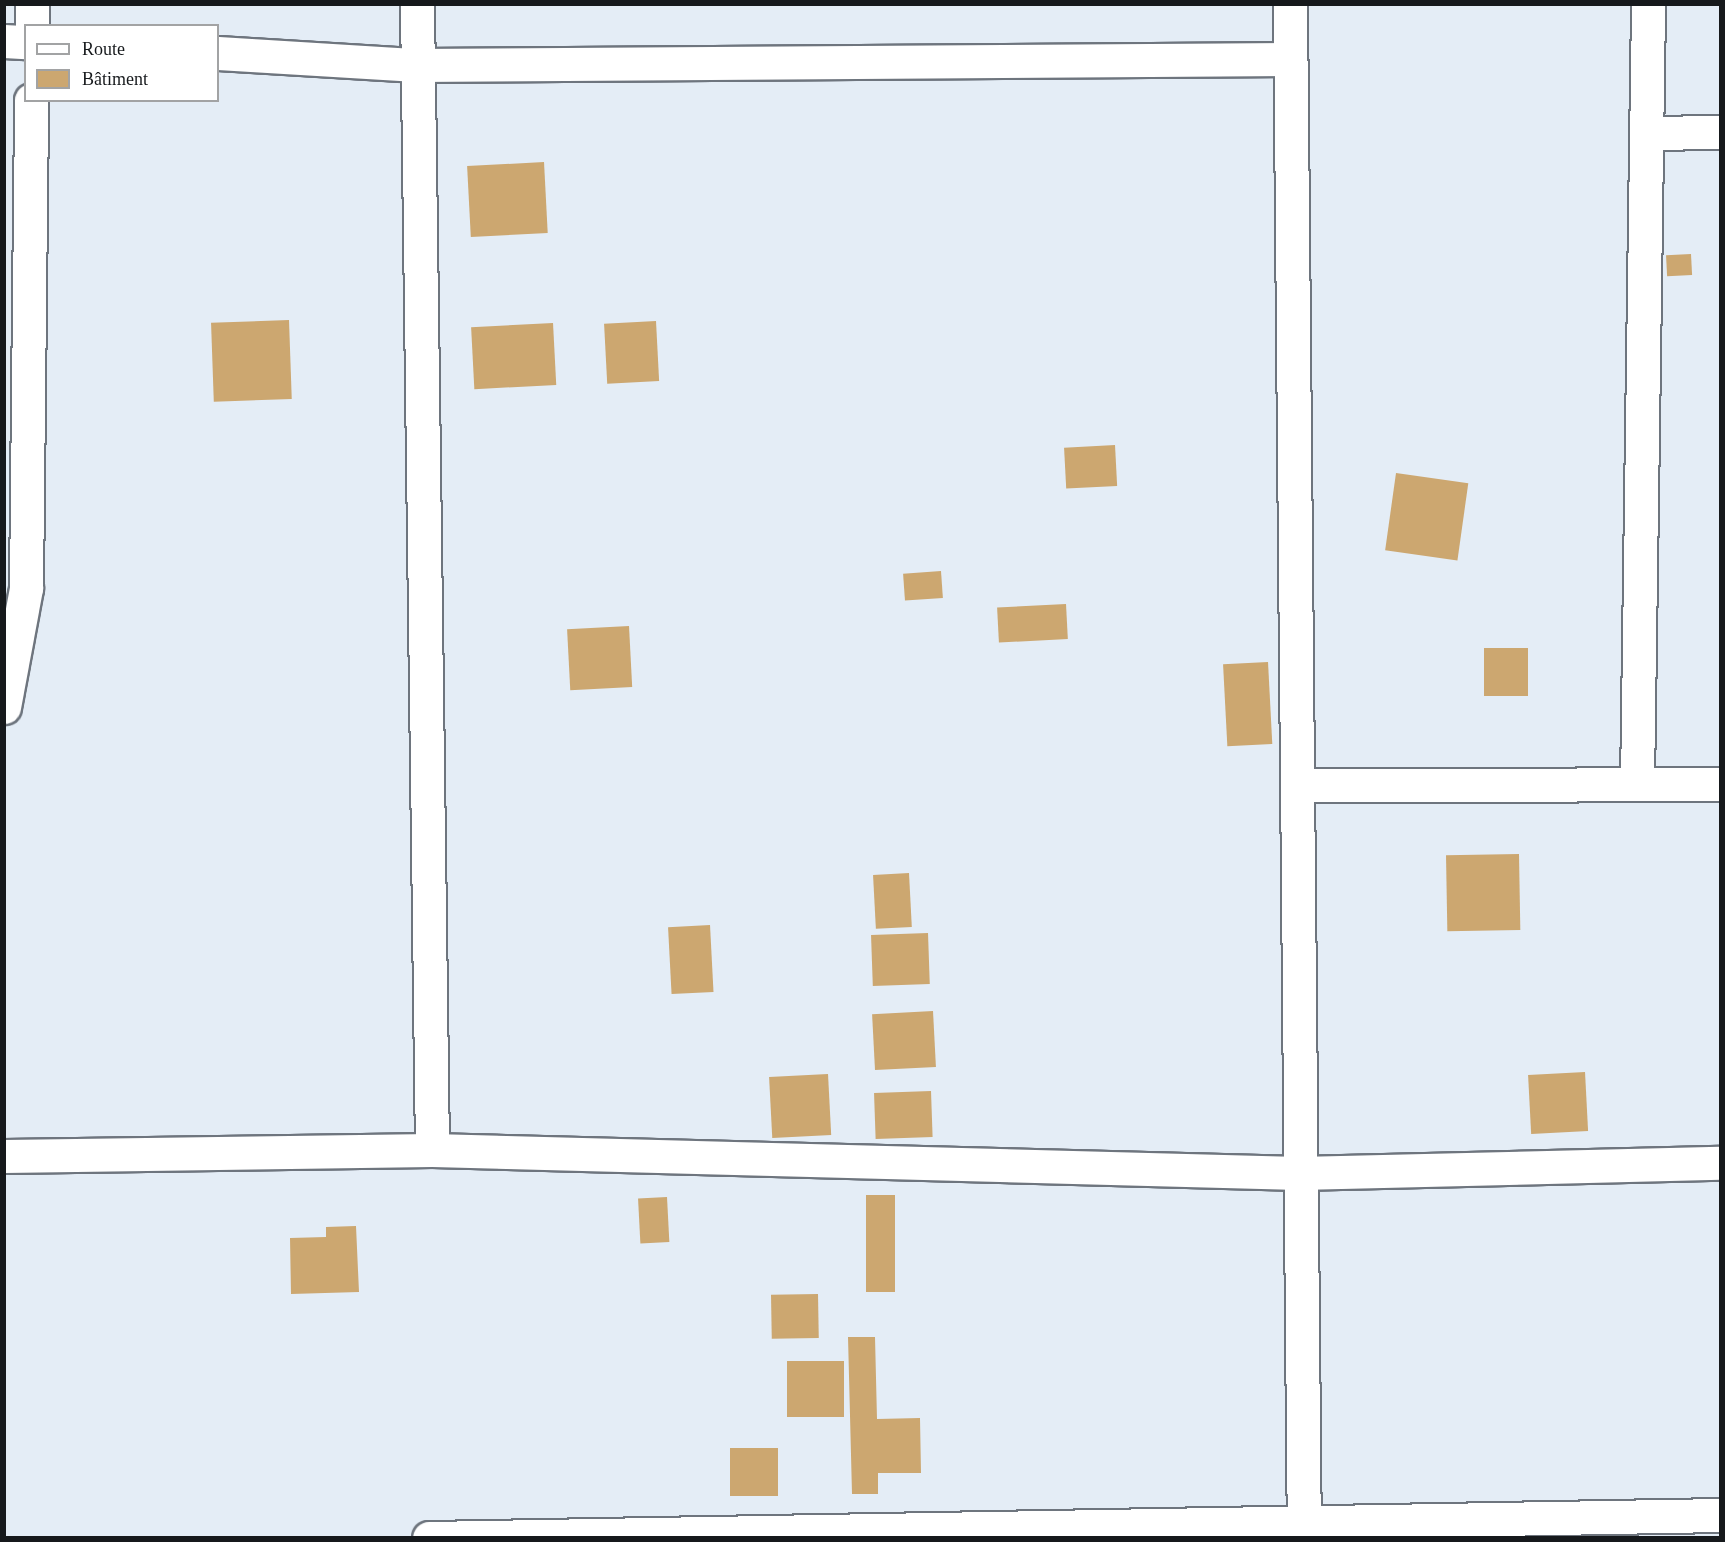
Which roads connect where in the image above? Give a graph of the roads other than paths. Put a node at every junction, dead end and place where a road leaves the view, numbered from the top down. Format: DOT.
graph roads {
  1 [pos="32,4"];
  2 [pos="417,4"];
  3 [pos="1290,4"];
  4 [pos="1648,4"];
  5 [pos="32,24"];
  6 [pos="4,41"];
  7 [pos="24,42"];
  8 [pos="219,53"];
  9 [pos="1290,59"];
  10 [pos="417,65"];
  11 [pos="31,102"];
  12 [pos="1720,132"];
  13 [pos="1647,134"];
  14 [pos="4,707"];
  15 [pos="1720,783"];
  16 [pos="1637,784"];
  17 [pos="1297,785"];
  18 [pos="432,1150"];
  19 [pos="4,1155"];
  20 [pos="1720,1163"];
  21 [pos="1299,1173"];
  22 [pos="1720,1515"];
  23 [pos="1304,1529"];
  24 [pos="429,1538"];
  1 -- 5 [label="street"];
  2 -- 10 [label="street"];
  3 -- 9 [label="street"];
  4 -- 13 [label="street"];
  6 -- 7 [label="street"];
  8 -- 10 [label="street"];
  9 -- 10 [label="street"];
  9 -- 17 [label="street"];
  10 -- 18 [label="street"];
  11 -- 14 [label="street"];
  12 -- 13 [label="street"];
  13 -- 16 [label="street"];
  15 -- 16 [label="street"];
  16 -- 17 [label="street"];
  17 -- 21 [label="street"];
  18 -- 19 [label="street"];
  18 -- 21 [label="street"];
  20 -- 21 [label="street"];
  21 -- 23 [label="street"];
  22 -- 23 [label="street"];
  23 -- 24 [label="street"];
}
